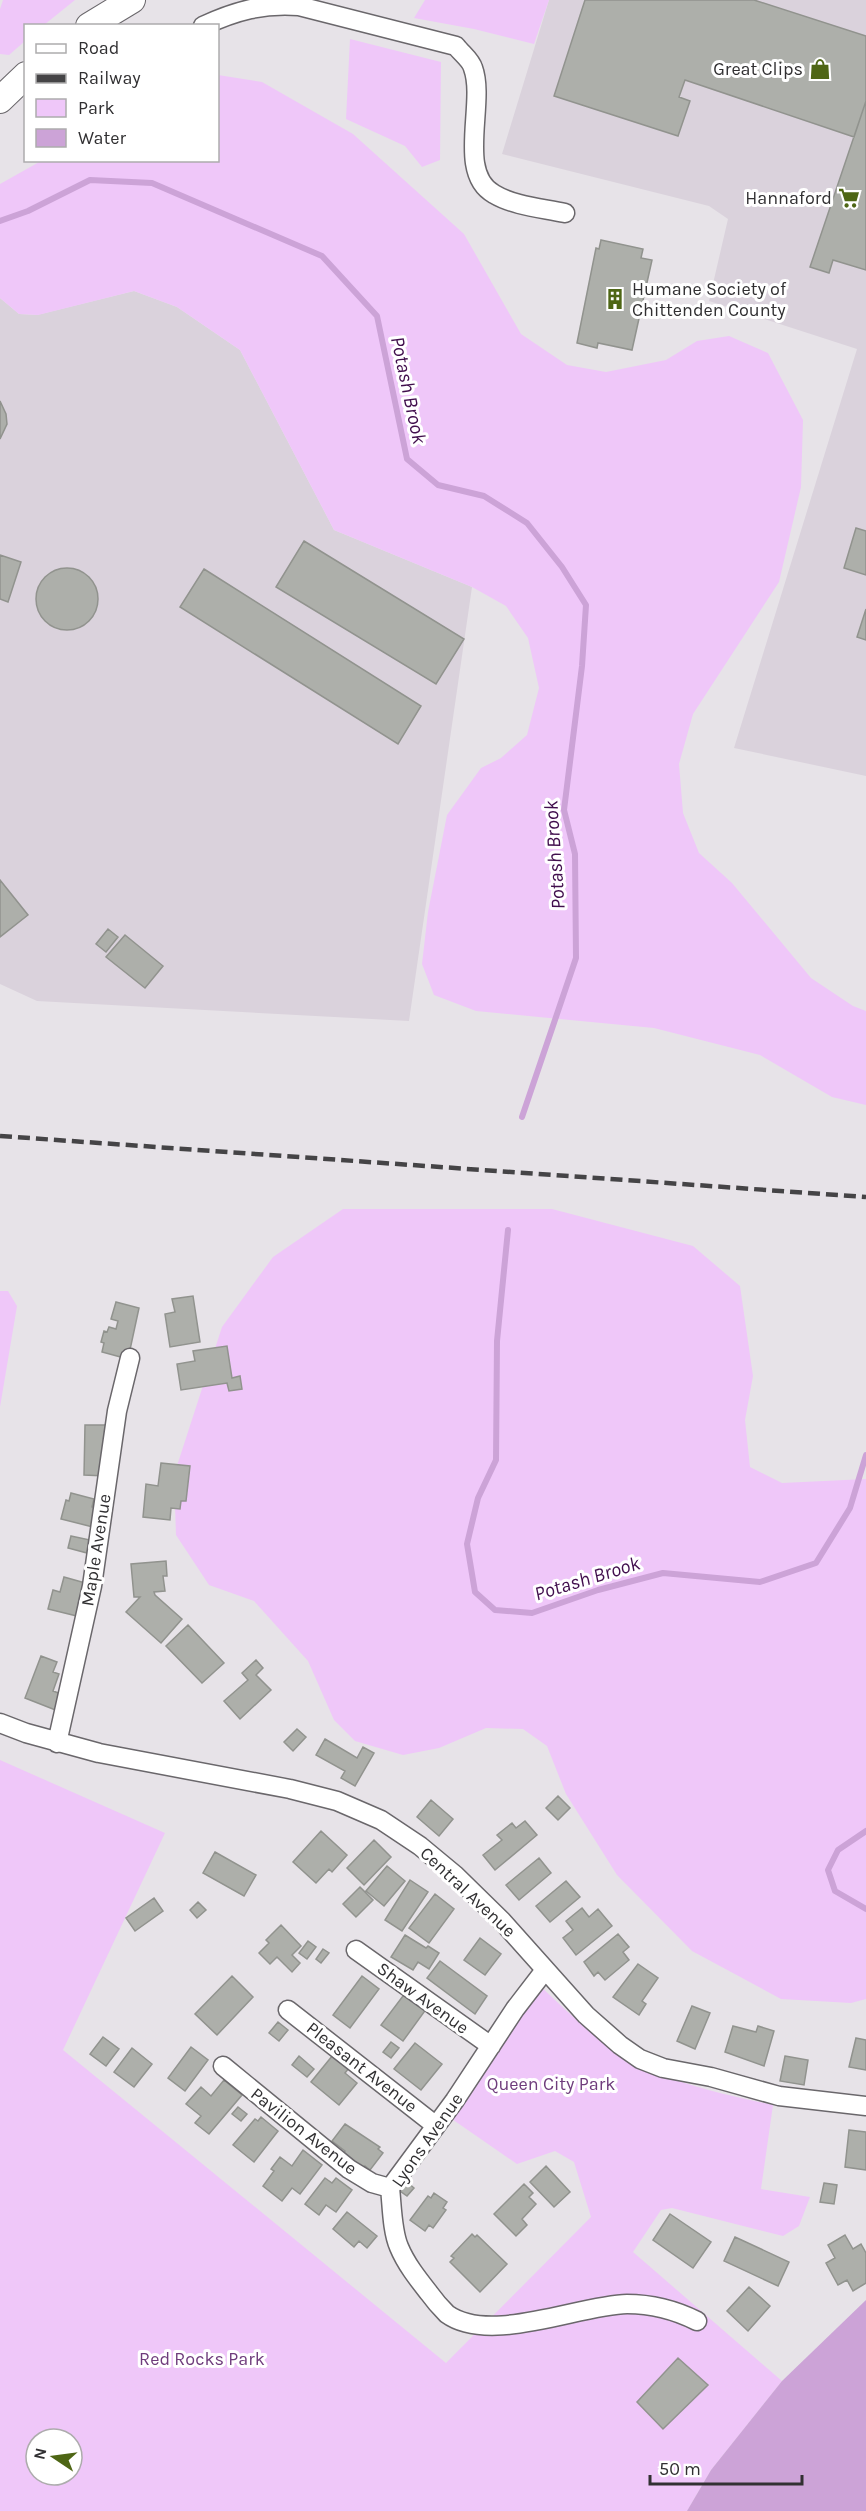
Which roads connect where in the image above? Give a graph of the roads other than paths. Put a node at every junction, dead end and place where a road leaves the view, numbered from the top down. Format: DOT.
graph roads {
  1 [pos="132,0"];
  2 [pos="92,24"];
  3 [pos="208,24"];
  4 [pos="565,213"];
  5 [pos="130,1358"];
  6 [pos="0,1723"];
  7 [pos="57,1743"];
  8 [pos="356,1950"];
  9 [pos="545,1970"];
  10 [pos="288,2010"];
  11 [pos="491,2046"];
  12 [pos="223,2066"];
  13 [pos="866,2106"];
  14 [pos="435,2125"];
  15 [pos="390,2188"];
  16 [pos="697,2321"];
  1 -- 2 [label="street"];
  3 -- 4 [label="street"];
  5 -- 7 [label="street, Maple Avenue"];
  6 -- 7 [label="street, Central Avenue"];
  7 -- 9 [label="street, Central Avenue"];
  8 -- 11 [label="street, Shaw Avenue"];
  9 -- 11 [label="street, Lyons Avenue"];
  9 -- 13 [label="street, Central Avenue"];
  10 -- 14 [label="street, Pleasant Avenue"];
  11 -- 14 [label="street, Lyons Avenue"];
  12 -- 15 [label="street, Pavilion Avenue"];
  14 -- 15 [label="street, Lyons Avenue"];
  15 -- 16 [label="street, Lyons Avenue"];
}
